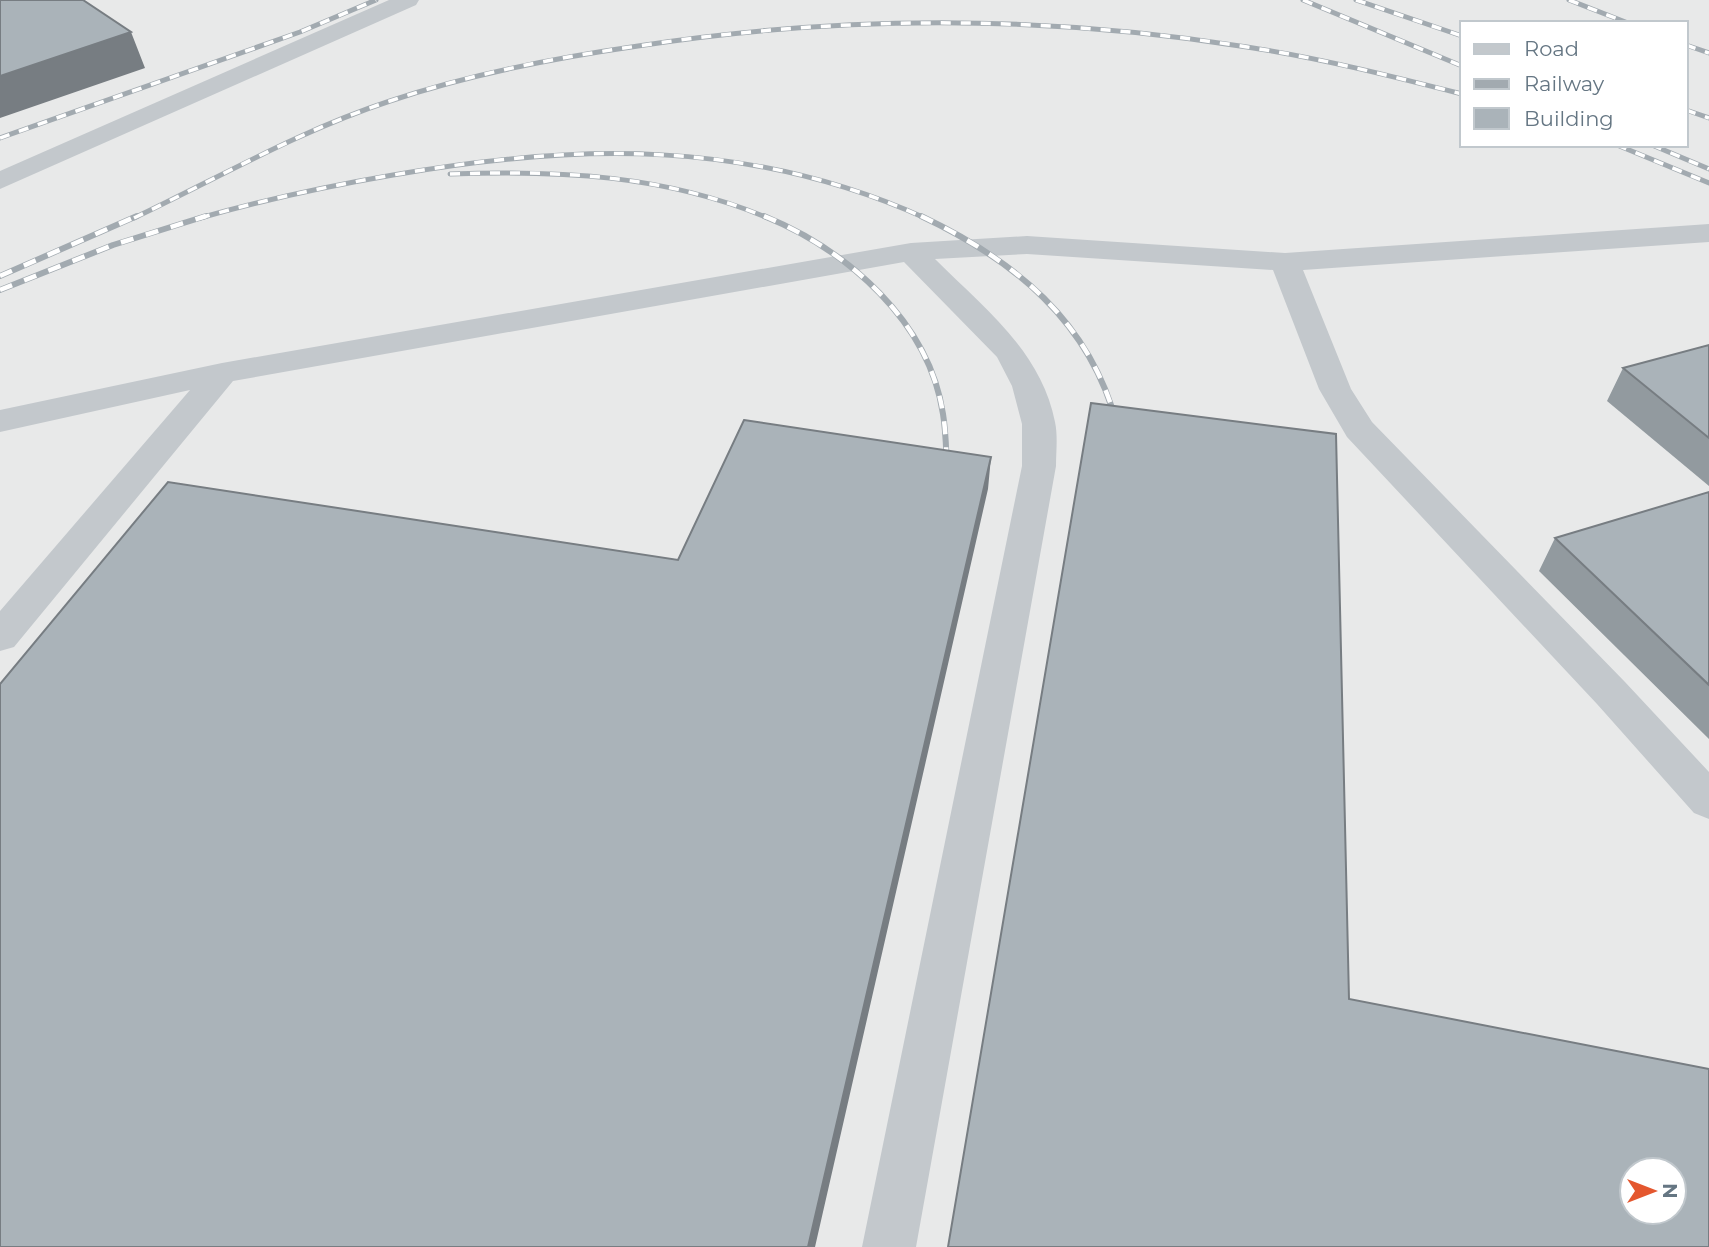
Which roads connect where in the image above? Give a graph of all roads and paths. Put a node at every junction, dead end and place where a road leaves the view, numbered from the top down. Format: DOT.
graph roads {
  1 [pos="408,0"];
  2 [pos="0,181"];
  3 [pos="1709,233"];
  4 [pos="911,252"];
  5 [pos="1284,262"];
  6 [pos="222,373"];
  7 [pos="0,421"];
  8 [pos="0,637"];
  9 [pos="1709,801"];
  10 [pos="889,1247"];
  1 -- 2 [label="lane"];
  3 -- 5 [label="lane"];
  4 -- 5 [label="lane"];
  4 -- 6 [label="lane"];
  4 -- 10 [label="lane"];
  5 -- 9 [label="lane"];
  6 -- 7 [label="lane"];
  6 -- 8 [label="lane"];
}
